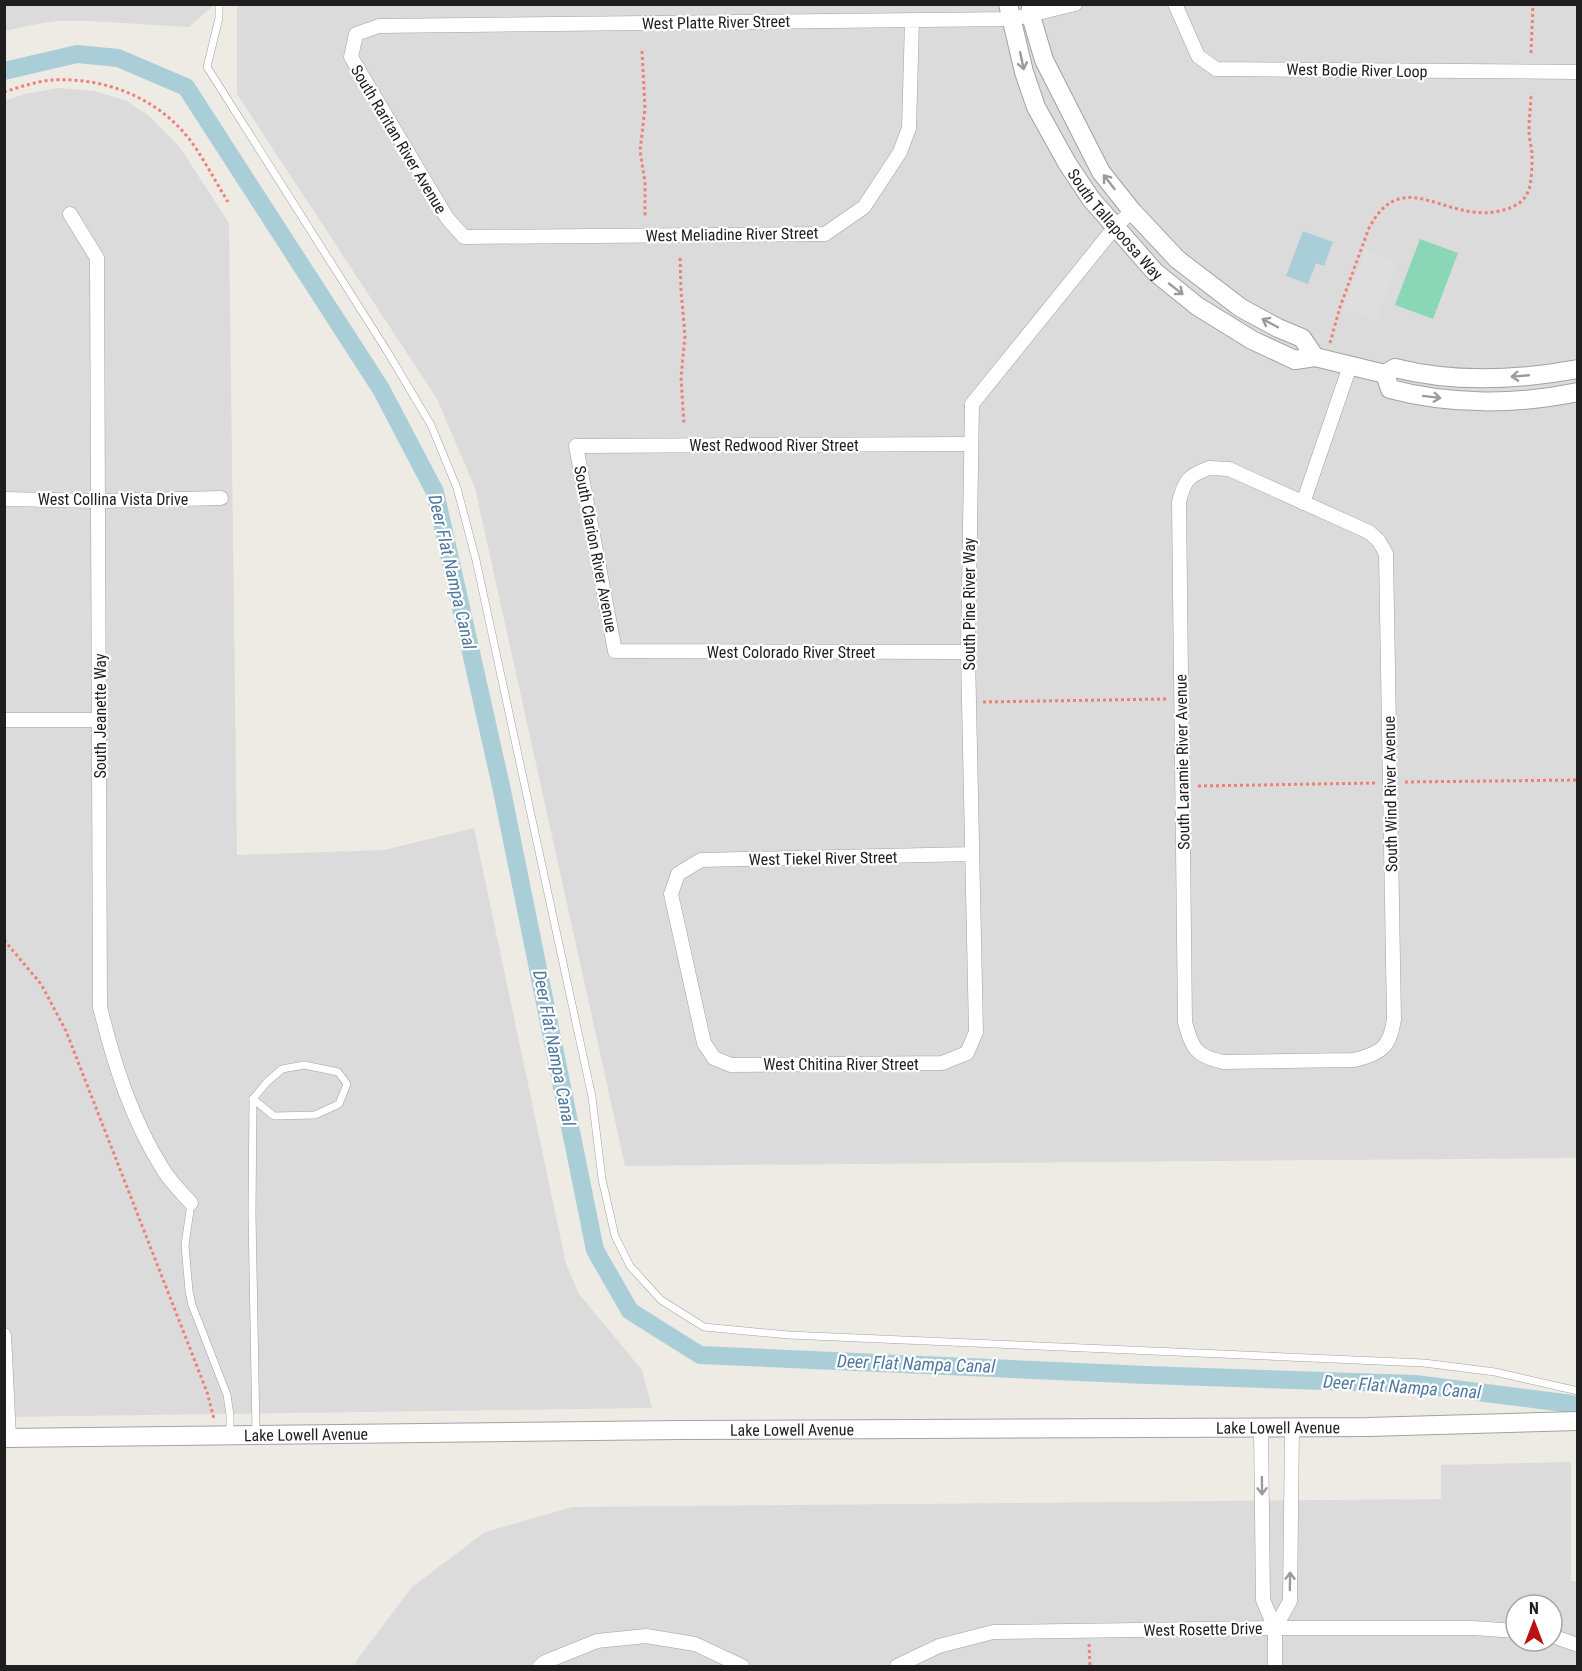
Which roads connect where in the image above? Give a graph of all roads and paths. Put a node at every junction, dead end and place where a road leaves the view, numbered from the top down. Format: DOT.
graph roads {
  1 [pos="219,4"];
  2 [pos="1075,4"];
  3 [pos="1175,4"];
  4 [pos="1533,4"];
  5 [pos="1031,10"];
  6 [pos="1010,12"];
  7 [pos="912,21"];
  8 [pos="356,34"];
  9 [pos="642,51"];
  10 [pos="1531,53"];
  11 [pos="1578,72"];
  12 [pos="4,93"];
  13 [pos="1531,93"];
  14 [pos="228,202"];
  15 [pos="1132,211"];
  16 [pos="70,214"];
  17 [pos="645,217"];
  18 [pos="1115,227"];
  19 [pos="464,237"];
  20 [pos="680,258"];
  21 [pos="1320,358"];
  22 [pos="1350,366"];
  23 [pos="1578,369"];
  24 [pos="1385,374"];
  25 [pos="1578,392"];
  26 [pos="684,425"];
  27 [pos="971,444"];
  28 [pos="576,446"];
  29 [pos="221,498"];
  30 [pos="4,499"];
  31 [pos="99,501"];
  32 [pos="1303,503"];
  33 [pos="615,651"];
  34 [pos="968,652"];
  35 [pos="1182,699"];
  36 [pos="969,702"];
  37 [pos="4,720"];
  38 [pos="100,720"];
  39 [pos="972,854"];
  40 [pos="4,940"];
  41 [pos="1197,1051"];
  42 [pos="967,1053"];
  43 [pos="714,1058"];
  44 [pos="253,1100"];
  45 [pos="191,1203"];
  46 [pos="4,1335"];
  47 [pos="1578,1391"];
  48 [pos="1578,1421"];
  49 [pos="1261,1428"];
  50 [pos="1292,1428"];
  51 [pos="256,1434"];
  52 [pos="224,1435"];
  53 [pos="7,1438"];
  54 [pos="1275,1628"];
  55 [pos="1504,1629"];
  56 [pos="1089,1630"];
  57 [pos="540,1666"];
  58 [pos="742,1666"];
  59 [pos="897,1666"];
  60 [pos="1090,1666"];
  61 [pos="1275,1666"];
  1 -- 47 [label="lane"];
  2 -- 5 [label="street, West Platte River Street"];
  3 -- 11 [label="street, West Bodie River Loop"];
  4 -- 10 [label="path"];
  5 -- 6 [label="street, West Platte River Street"];
  15 -- 5 [label="street, South Tallapoosa Way, one-way"];
  6 -- 7 [label="street, West Platte River Street"];
  6 -- 18 [label="street, South Tallapoosa Way, one-way"];
  7 -- 8 [label="street, West Platte River Street"];
  7 -- 19 [label="street, West Meliadine River Street"];
  8 -- 19 [label="street, South Raritan River Avenue"];
  9 -- 17 [label="path"];
  12 -- 14 [label="path"];
  13 -- 21 [label="path"];
  15 -- 18 [label="street, South Pine River Way"];
  21 -- 15 [label="street, South Tallapoosa Way, one-way"];
  16 -- 31 [label="street, South Jeanette Way"];
  18 -- 21 [label="street, South Tallapoosa Way, one-way"];
  18 -- 27 [label="street, South Pine River Way"];
  20 -- 26 [label="path"];
  21 -- 22 [label="street, South Tallapoosa Way"];
  22 -- 24 [label="street, South Tallapoosa Way"];
  22 -- 32 [label="street"];
  23 -- 24 [label="street, South Tallapoosa Way, one-way"];
  24 -- 25 [label="street, one-way"];
  27 -- 28 [label="street, West Redwood River Street"];
  27 -- 34 [label="street, South Pine River Way"];
  28 -- 33 [label="street, South Clarion River Avenue"];
  29 -- 31 [label="street, West Collina Vista Drive"];
  30 -- 31 [label="street, West Collina Vista Drive"];
  31 -- 38 [label="street, South Jeanette Way"];
  32 -- 35 [label="street, South Laramie River Avenue"];
  32 -- 41 [label="street, South Wind River Avenue"];
  33 -- 34 [label="street, West Colorado River Street"];
  34 -- 36 [label="street, South Pine River Way"];
  35 -- 36 [label="path"];
  35 -- 41 [label="street, South Laramie River Avenue"];
  36 -- 39 [label="street, South Pine River Way"];
  37 -- 38 [label="street"];
  38 -- 45 [label="street, South Jeanette Way"];
  39 -- 42 [label="street, South Pine River Way"];
  39 -- 43 [label="street, West Tiekel River Street"];
  40 -- 52 [label="path"];
  42 -- 43 [label="street, West Chitina River Street"];
  44 -- 44 [label="lane"];
  44 -- 51 [label="lane"];
  45 -- 52 [label="lane"];
  46 -- 53 [label="street"];
  48 -- 50 [label="street, Lake Lowell Avenue"];
  49 -- 50 [label="street, Lake Lowell Avenue"];
  49 -- 51 [label="street, Lake Lowell Avenue"];
  49 -- 54 [label="street, one-way"];
  54 -- 50 [label="street, one-way"];
  51 -- 52 [label="street, Lake Lowell Avenue"];
  52 -- 53 [label="street, Lake Lowell Avenue"];
  54 -- 55 [label="street, West Rosette Drive"];
  54 -- 56 [label="street, West Rosette Drive"];
  54 -- 61 [label="street"];
  56 -- 59 [label="street, West Rosette Drive"];
  56 -- 60 [label="path"];
  57 -- 58 [label="street"];
}
